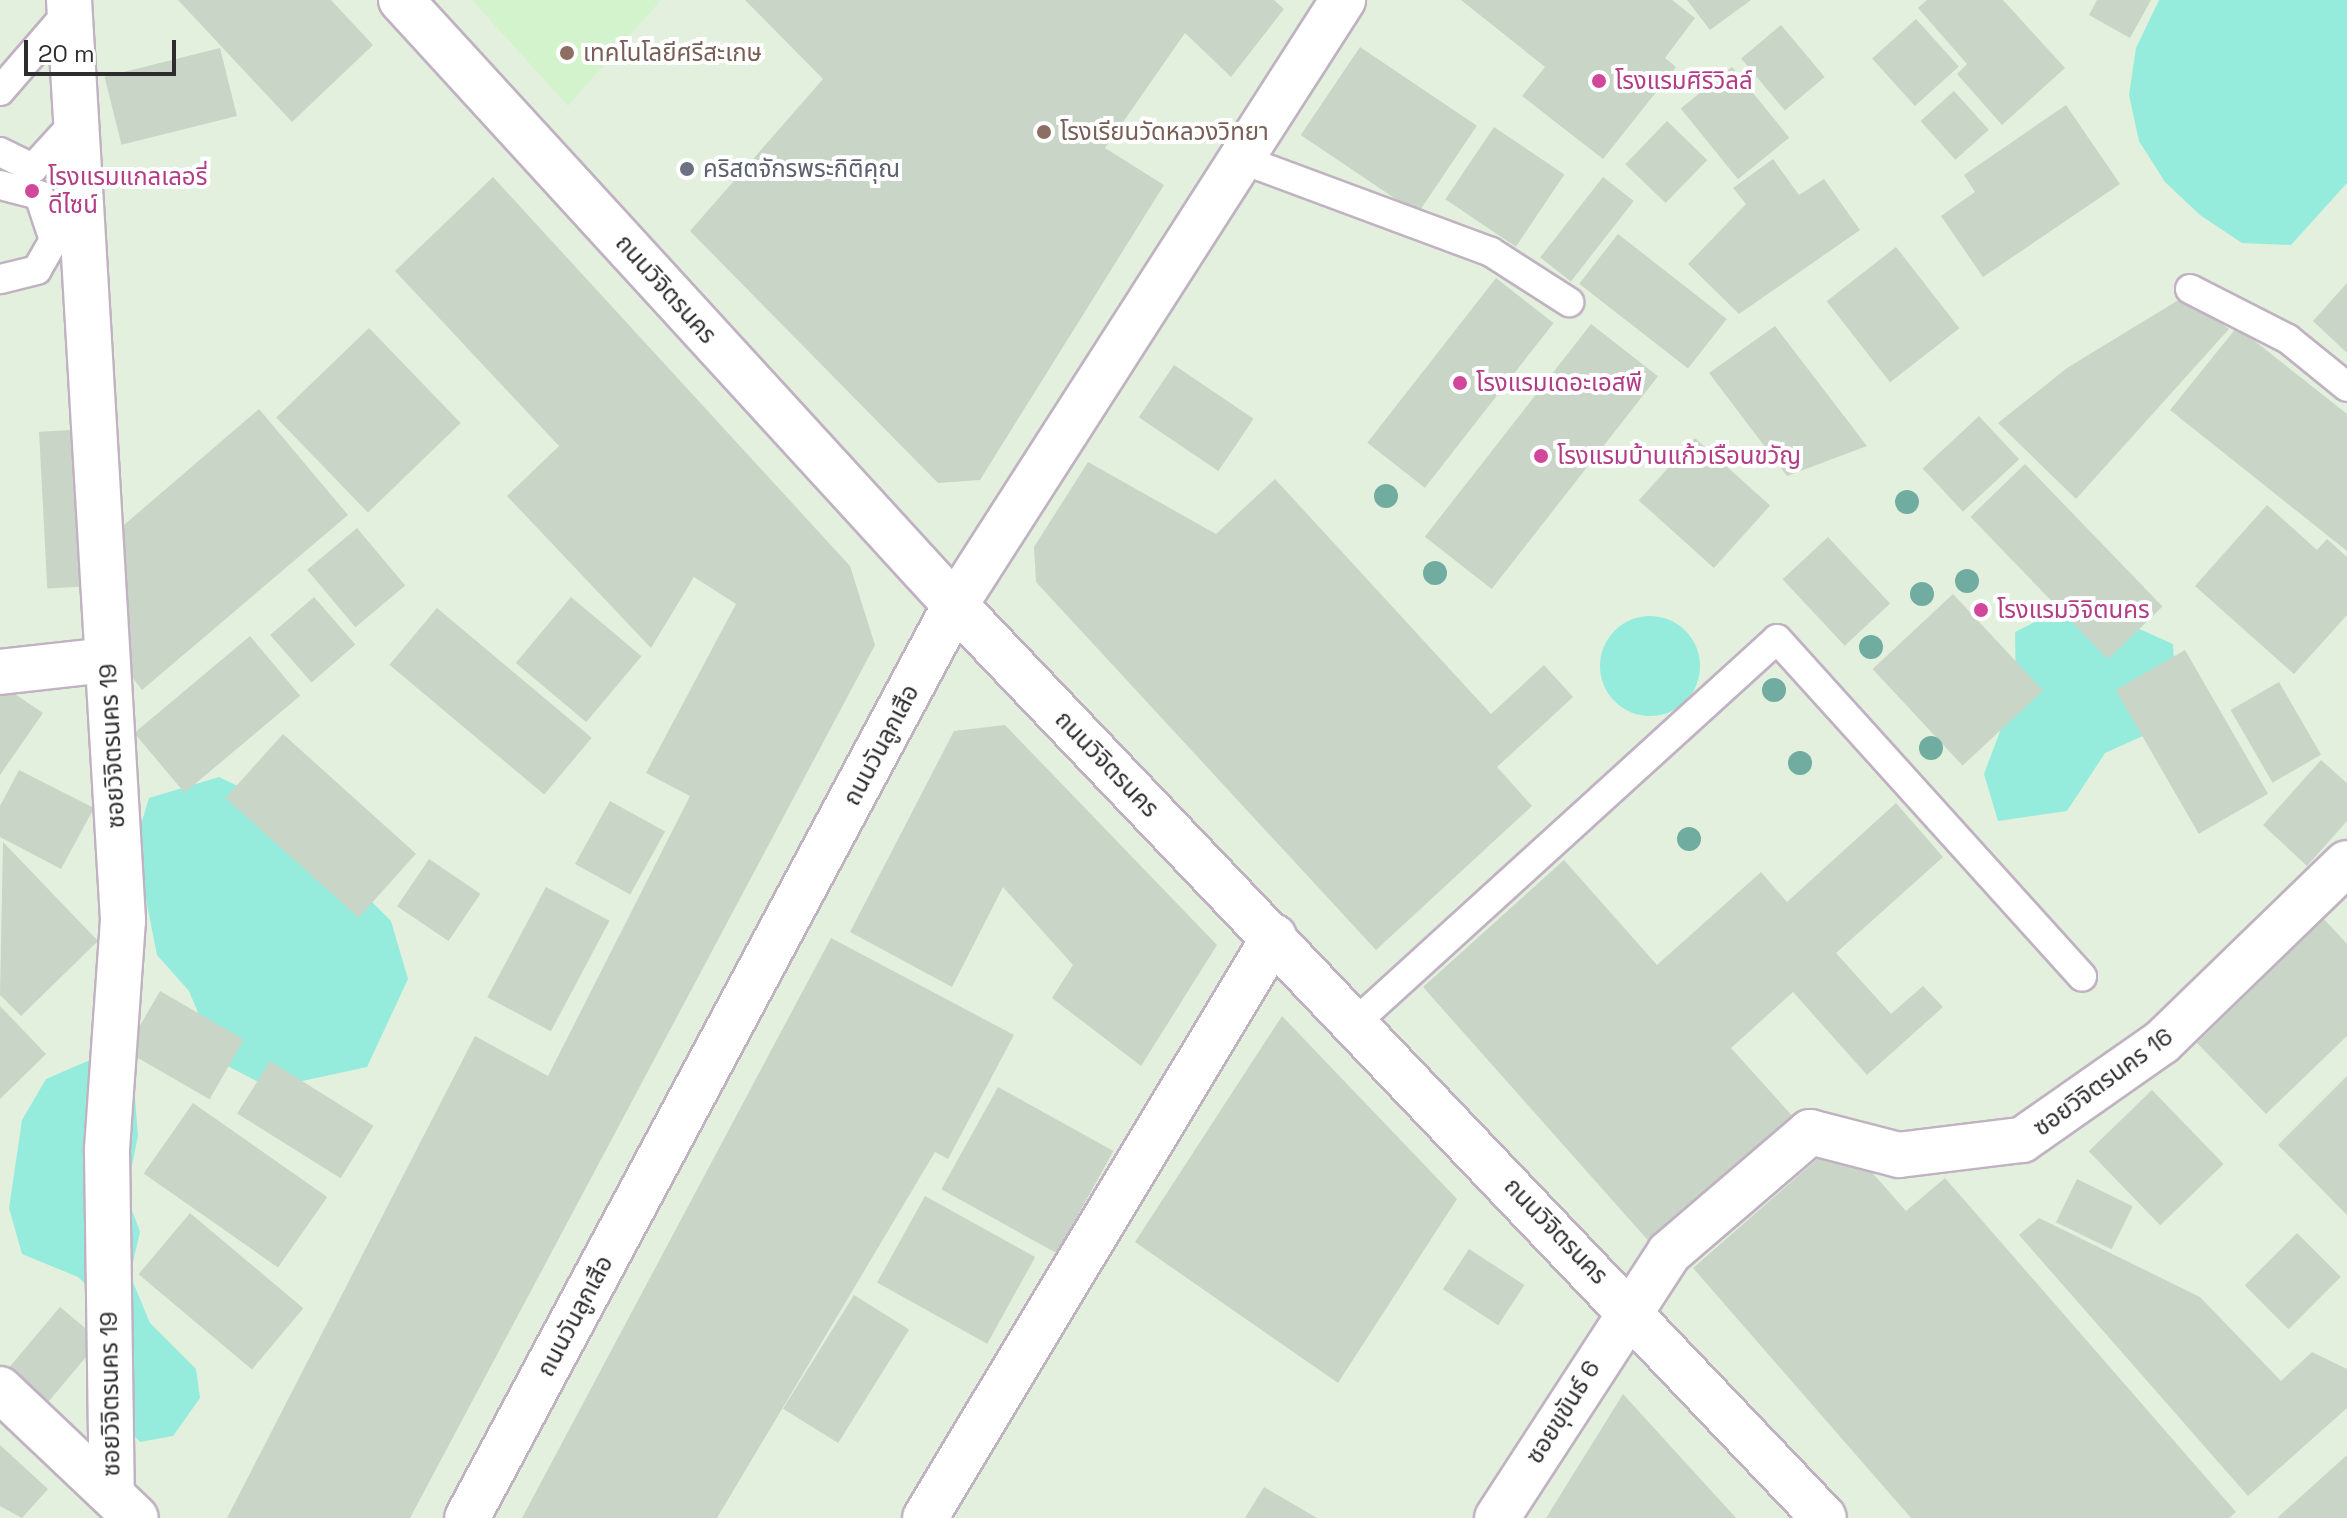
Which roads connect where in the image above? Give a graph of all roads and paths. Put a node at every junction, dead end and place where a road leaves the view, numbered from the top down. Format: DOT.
graph roads {
  1 [pos="401,0"];
  2 [pos="1343,0"];
  3 [pos="69,5"];
  4 [pos="0,91"];
  5 [pos="76,121"];
  6 [pos="0,152"];
  7 [pos="1238,158"];
  8 [pos="19,180"];
  9 [pos="0,279"];
  10 [pos="2190,289"];
  11 [pos="1569,302"];
  12 [pos="2347,387"];
  13 [pos="955,605"];
  14 [pos="107,660"];
  15 [pos="0,672"];
  16 [pos="2347,863"];
  17 [pos="1274,937"];
  18 [pos="2082,977"];
  19 [pos="1356,1022"];
  20 [pos="1629,1306"];
  21 [pos="0,1389"];
  22 [pos="124,1506"];
  23 [pos="467,1518"];
  24 [pos="925,1518"];
  25 [pos="1497,1518"];
  26 [pos="1824,1518"];
  1 -- 13 [label="street, ถนนวิจิตรนคร"];
  2 -- 7 [label="street, ถนนวันลูกเสือ"];
  3 -- 4 [label="lane"];
  3 -- 5 [label="street, ซอยวิจิตรนคร 19"];
  5 -- 8 [label="lane"];
  5 -- 14 [label="street, ซอยวิจิตรนคร 19"];
  6 -- 8 [label="lane"];
  7 -- 11 [label="lane"];
  7 -- 13 [label="street, ถนนวันลูกเสือ"];
  8 -- 9 [label="lane"];
  10 -- 12 [label="lane"];
  13 -- 17 [label="street, ถนนวิจิตรนคร"];
  13 -- 23 [label="street, ถนนวันลูกเสือ"];
  14 -- 15 [label="street"];
  14 -- 22 [label="street, ซอยวิจิตรนคร 19"];
  16 -- 20 [label="street, ซอยวิจิตรนคร 16"];
  17 -- 19 [label="street, ถนนวิจิตรนคร"];
  17 -- 24 [label="street"];
  18 -- 19 [label="lane"];
  19 -- 20 [label="street, ถนนวิจิตรนคร"];
  20 -- 25 [label="street, ซอยขุขันธ์ 6"];
  20 -- 26 [label="street, ถนนวิจิตรนคร"];
  21 -- 22 [label="street"];
}
